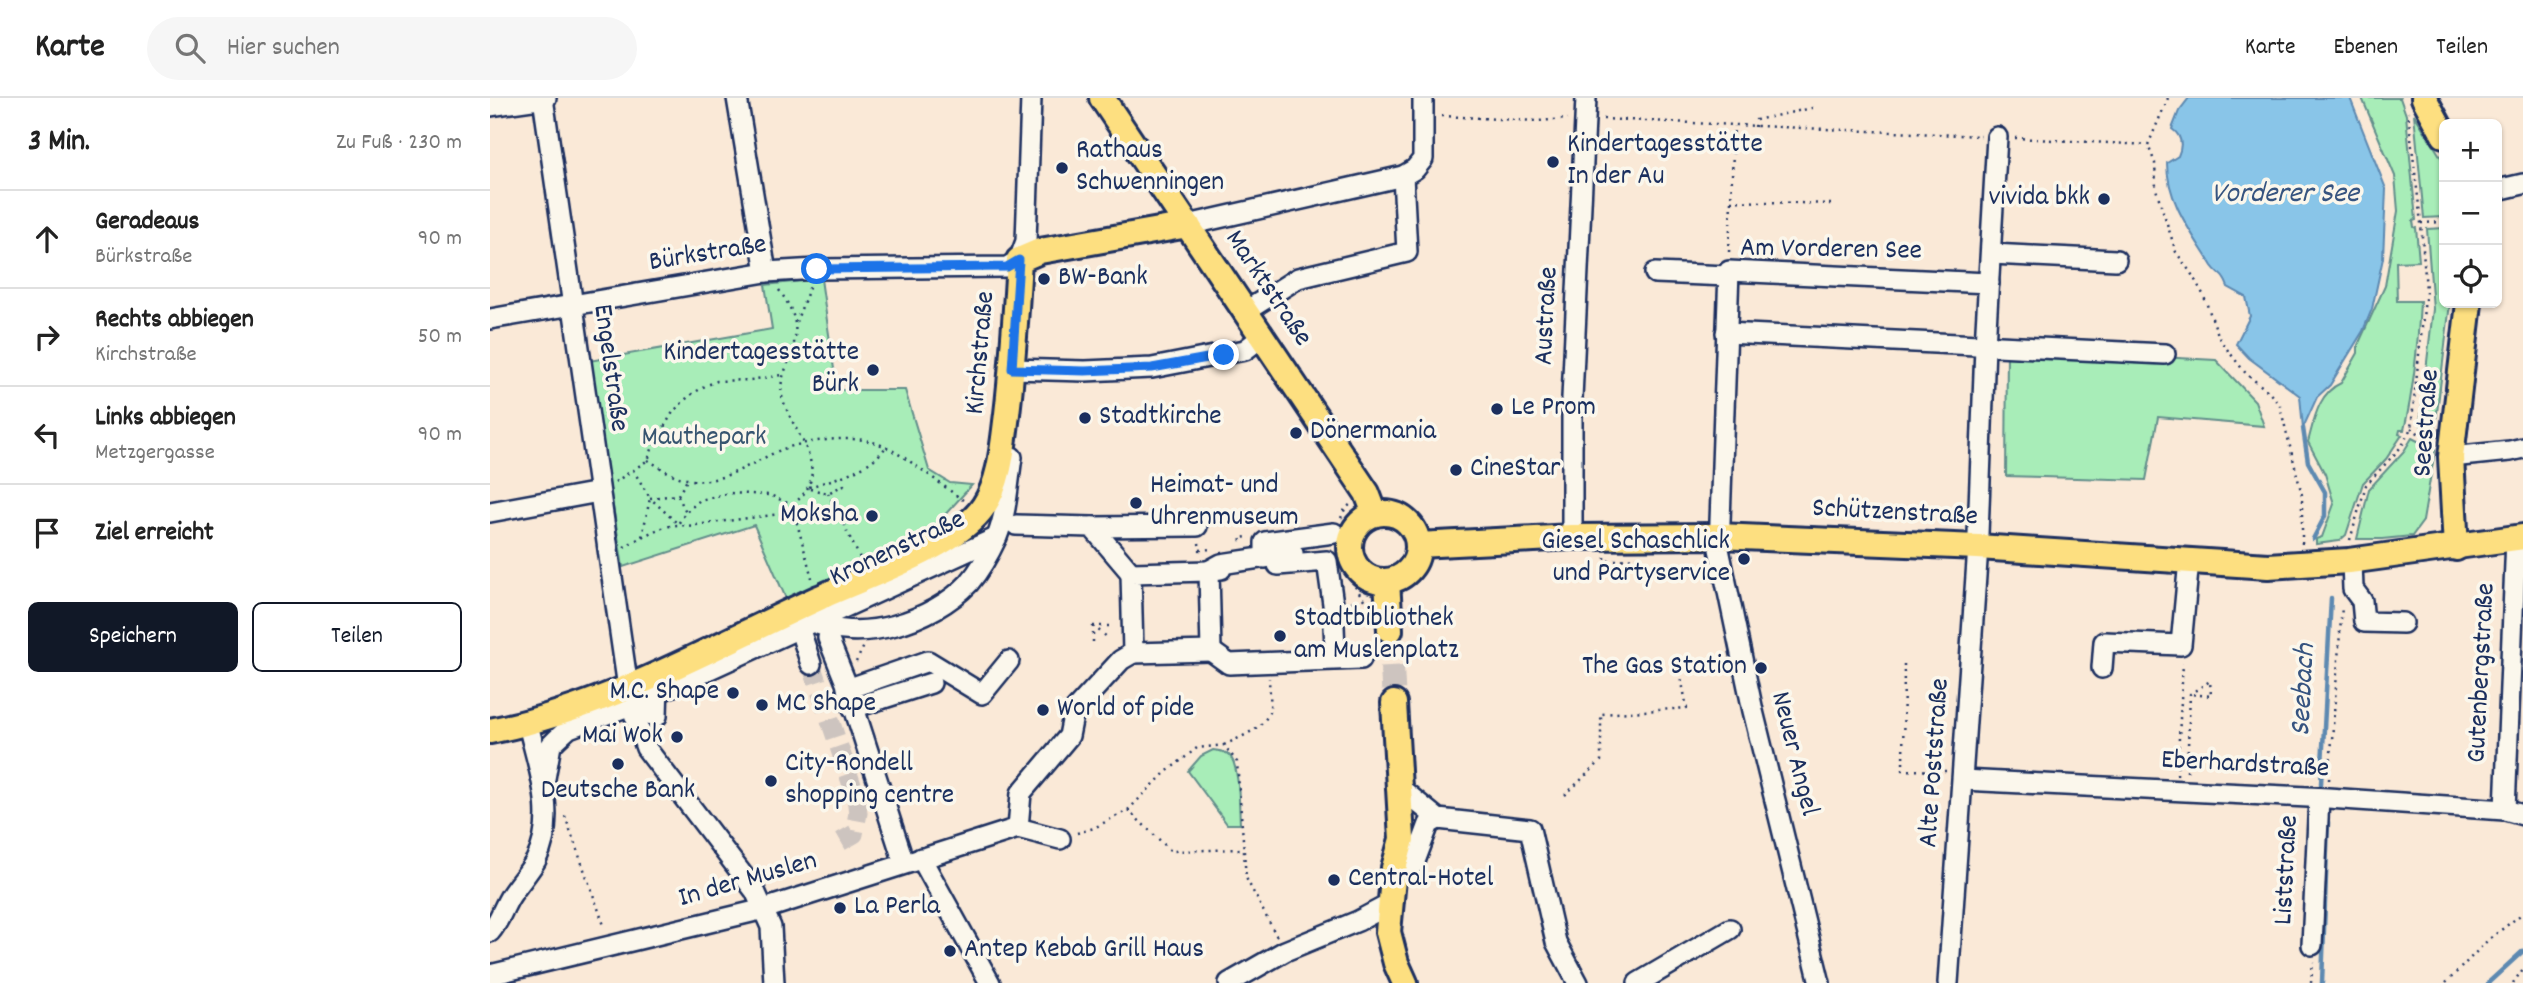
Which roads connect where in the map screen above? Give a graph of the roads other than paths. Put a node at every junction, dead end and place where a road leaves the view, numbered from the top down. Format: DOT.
graph roads {
  1 [pos="544,98"];
  2 [pos="737,98"];
  3 [pos="1031,98"];
  4 [pos="1586,98"];
  5 [pos="1100,99"];
  6 [pos="2415,102"];
  7 [pos="490,106"];
  8 [pos="1422,107"];
  9 [pos="2439,129"];
  10 [pos="1997,137"];
  11 [pos="1403,176"];
  12 [pos="2523,184"];
  13 [pos="2502,189"];
  14 [pos="1188,225"];
  15 [pos="1991,254"];
  16 [pos="1025,257"];
  17 [pos="2116,260"];
  18 [pos="766,272"];
  19 [pos="1655,273"];
  20 [pos="1729,274"];
  21 [pos="1989,283"];
  22 [pos="572,306"];
  23 [pos="2468,308"];
  24 [pos="1246,311"];
  25 [pos="490,319"];
  26 [pos="1727,333"];
  27 [pos="1264,337"];
  28 [pos="1985,346"];
  29 [pos="2165,354"];
  30 [pos="1016,369"];
  31 [pos="2523,448"];
  32 [pos="1003,451"];
  33 [pos="2451,457"];
  34 [pos="599,492"];
  35 [pos="975,503"];
  36 [pos="490,513"];
  37 [pos="1375,514"];
  38 [pos="1197,526"];
  39 [pos="1092,527"];
  40 [pos="1005,529"];
  41 [pos="1719,536"];
  42 [pos="1572,537"];
  43 [pos="2520,538"];
  44 [pos="1419,545"];
  45 [pos="1978,547"];
  46 [pos="2456,548"];
  47 [pos="2356,555"];
  48 [pos="2189,560"];
  49 [pos="1215,570"];
  50 [pos="1131,572"];
  51 [pos="1387,581"];
  52 [pos="806,615"];
  53 [pos="2403,623"];
  54 [pos="1390,630"];
  55 [pos="828,638"];
  56 [pos="1335,649"];
  57 [pos="1211,651"];
  58 [pos="1133,653"];
  59 [pos="1361,659"];
  60 [pos="1009,661"];
  61 [pos="811,664"];
  62 [pos="2102,668"];
  63 [pos="658,683"];
  64 [pos="931,683"];
  65 [pos="630,696"];
  66 [pos="850,698"];
  67 [pos="1395,702"];
  68 [pos="528,724"];
  69 [pos="490,731"];
  70 [pos="1964,776"];
  71 [pos="544,784"];
  72 [pos="1399,787"];
  73 [pos="2323,798"];
  74 [pos="2514,813"];
  75 [pos="1438,819"];
  76 [pos="1018,828"];
  77 [pos="1060,839"];
  78 [pos="913,860"];
  79 [pos="1393,876"];
  80 [pos="509,897"];
  81 [pos="1390,904"];
  82 [pos="764,909"];
  83 [pos="490,912"];
  84 [pos="1358,921"];
  85 [pos="1730,929"];
  86 [pos="490,932"];
  87 [pos="1388,932"];
  88 [pos="2312,945"];
  89 [pos="490,975"];
  90 [pos="774,983"];
  91 [pos="990,983"];
  92 [pos="1229,983"];
  93 [pos="1405,983"];
  94 [pos="1578,983"];
  95 [pos="1638,983"];
  96 [pos="1820,983"];
  97 [pos="1948,983"];
  1 -- 7 [label="street"];
  1 -- 22 [label="street, Engelstraße"];
  2 -- 18 [label="street"];
  3 -- 16 [label="street"];
  4 -- 42 [label="street, Austraße"];
  5 -- 14 [label="main road, Marktstraße"];
  6 -- 9 [label="main road"];
  8 -- 11 [label="street"];
  10 -- 15 [label="street"];
  11 -- 14 [label="street"];
  11 -- 24 [label="street"];
  12 -- 13 [label="street"];
  14 -- 16 [label="main road"];
  14 -- 24 [label="main road, Marktstraße"];
  15 -- 17 [label="street"];
  15 -- 21 [label="street"];
  16 -- 18 [label="street, Bürkstraße"];
  16 -- 30 [label="main road, Kirchstraße"];
  18 -- 22 [label="street, Bürkstraße"];
  19 -- 20 [label="street"];
  20 -- 21 [label="street, Am Vorderen See"];
  20 -- 26 [label="street, Am Vorderen See"];
  21 -- 28 [label="street"];
  22 -- 25 [label="street, Bürkstraße"];
  22 -- 34 [label="street, Engelstraße"];
  23 -- 33 [label="main road, Seestraße"];
  24 -- 27 [label="main road, Marktstraße"];
  26 -- 28 [label="street"];
  26 -- 41 [label="street, Am Vorderen See"];
  27 -- 30 [label="street"];
  27 -- 37 [label="main road, Marktstraße"];
  28 -- 29 [label="street"];
  28 -- 45 [label="street"];
  30 -- 32 [label="main road, Kirchstraße"];
  30 -- 40 [label="street, Kirchstraße"];
  31 -- 33 [label="street"];
  32 -- 35 [label="main road, Kirchstraße"];
  32 -- 40 [label="street, Kirchstraße"];
  33 -- 46 [label="main road, Seestraße"];
  34 -- 36 [label="street"];
  34 -- 65 [label="street, Engelstraße"];
  35 -- 52 [label="main road, Kronenstraße"];
  37 -- 44 [label="main road"];
  37 -- 51 [label="main road"];
  38 -- 39 [label="street, Kronenstraße"];
  39 -- 40 [label="street, Kronenstraße"];
  39 -- 50 [label="street"];
  40 -- 52 [label="street, Kronenstraße"];
  40 -- 52 [label="street, Kronenstraße"];
  41 -- 42 [label="main road, Schützenstraße"];
  41 -- 45 [label="main road, Schützenstraße"];
  41 -- 96 [label="street, Neuer Angel"];
  42 -- 44 [label="main road, Schützenstraße"];
  43 -- 46 [label="main road, Schützenstraße"];
  43 -- 74 [label="street, Gutenbergstraße"];
  44 -- 51 [label="main road"];
  45 -- 48 [label="main road, Schützenstraße"];
  45 -- 70 [label="street, Alte Poststraße"];
  46 -- 47 [label="main road, Schützenstraße"];
  47 -- 48 [label="main road, Schützenstraße"];
  47 -- 53 [label="street"];
  48 -- 62 [label="street"];
  49 -- 50 [label="street"];
  49 -- 56 [label="street"];
  49 -- 57 [label="street"];
  50 -- 58 [label="street"];
  51 -- 54 [label="main road"];
  52 -- 61 [label="street"];
  52 -- 63 [label="main road, Kronenstraße"];
  55 -- 66 [label="street"];
  57 -- 58 [label="street"];
  57 -- 59 [label="street"];
  58 -- 76 [label="street"];
  60 -- 66 [label="street"];
  63 -- 65 [label="main road, Kronenstraße"];
  63 -- 65 [label="street"];
  64 -- 66 [label="street"];
  65 -- 68 [label="main road, Kronenstraße"];
  65 -- 71 [label="street, Kronenstraße"];
  65 -- 82 [label="street, Engelstraße"];
  66 -- 78 [label="street"];
  67 -- 72 [label="main road"];
  68 -- 69 [label="main road, Kronenstraße"];
  68 -- 71 [label="street"];
  70 -- 73 [label="street, Eberhardstraße"];
  70 -- 97 [label="street, Alte Poststraße"];
  71 -- 80 [label="street"];
  72 -- 75 [label="street"];
  72 -- 79 [label="main road"];
  73 -- 74 [label="street, Eberhardstraße"];
  73 -- 88 [label="street, Liststraße"];
  75 -- 79 [label="street"];
  75 -- 94 [label="street"];
  76 -- 77 [label="street"];
  76 -- 78 [label="street, In der Muslen"];
  78 -- 82 [label="street, In der Muslen"];
  78 -- 91 [label="street"];
  79 -- 81 [label="main road"];
  80 -- 83 [label="street"];
  80 -- 86 [label="street"];
  81 -- 84 [label="street"];
  81 -- 87 [label="main road"];
  82 -- 89 [label="street, In der Muslen"];
  82 -- 90 [label="street, Engelstraße"];
  84 -- 87 [label="street"];
  84 -- 92 [label="street"];
  85 -- 95 [label="street"];
  87 -- 93 [label="main road"];
}
